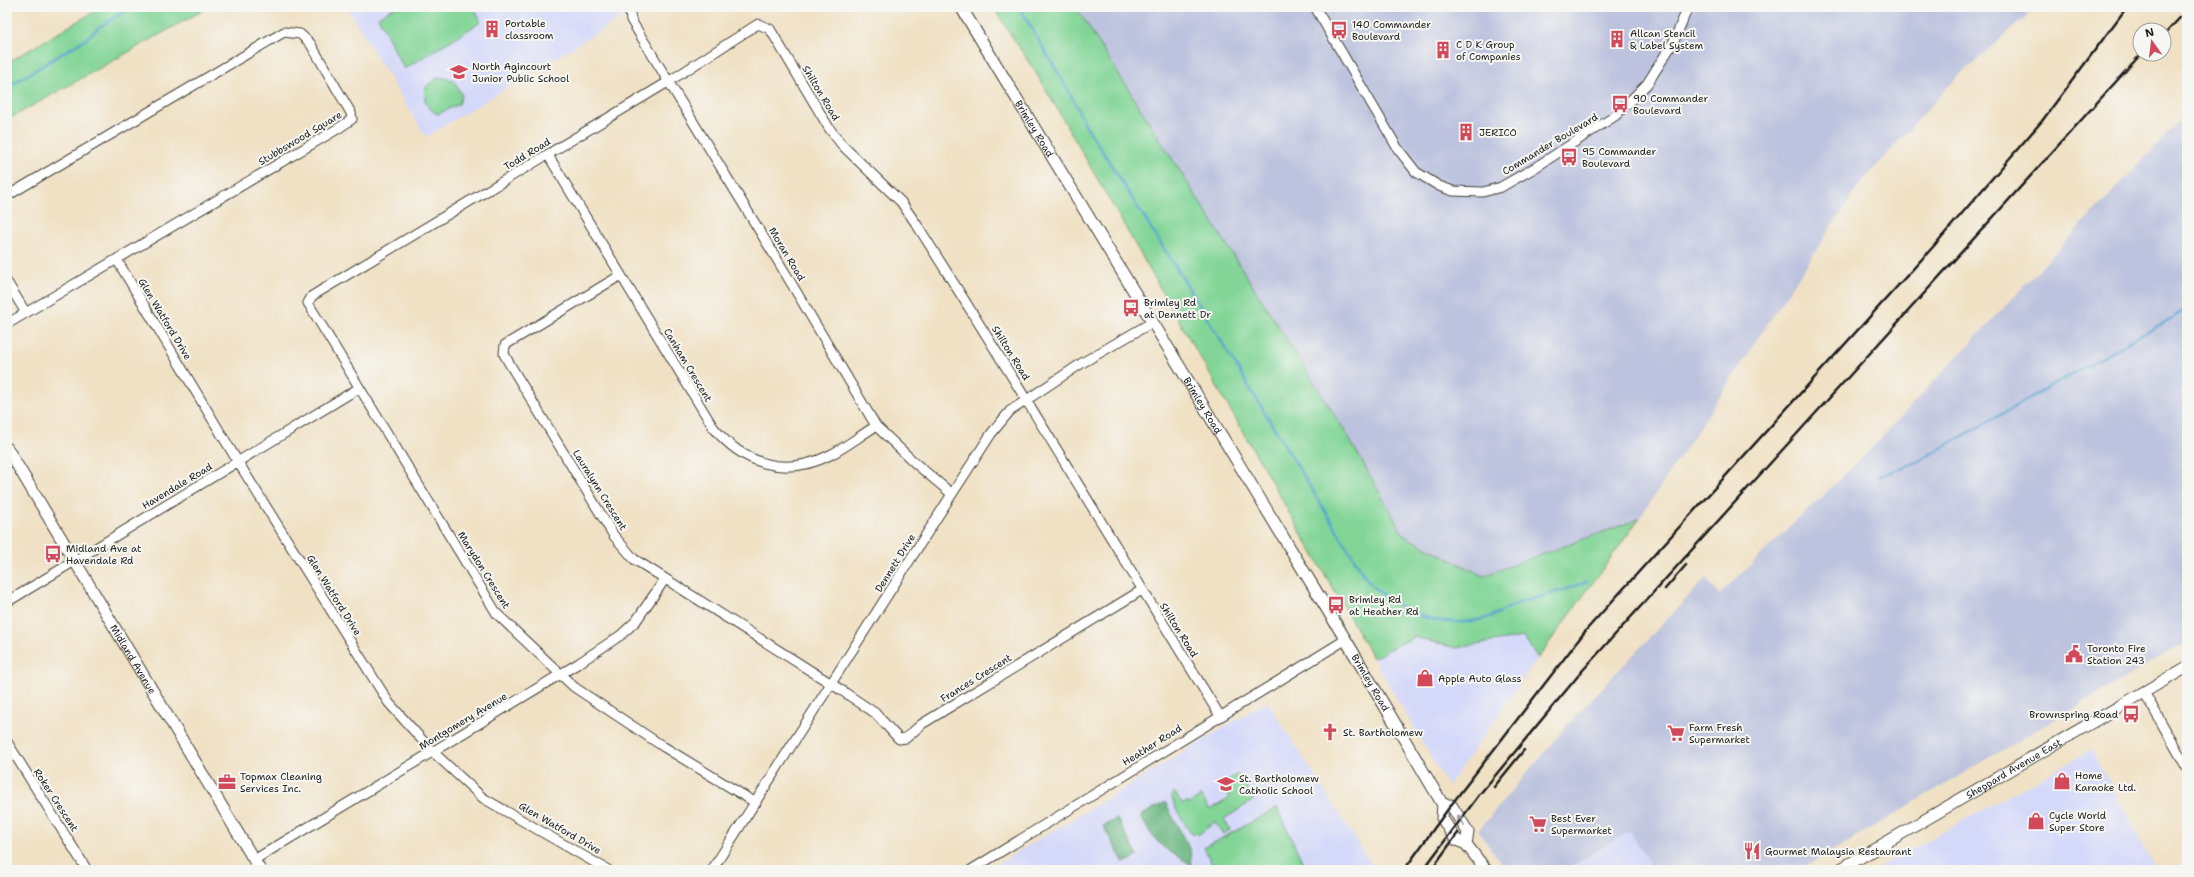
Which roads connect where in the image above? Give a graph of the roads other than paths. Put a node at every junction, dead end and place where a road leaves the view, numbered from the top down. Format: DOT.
graph roads {
  1 [pos="629,7"];
  2 [pos="961,7"];
  3 [pos="1315,7"];
  4 [pos="1688,7"];
  5 [pos="758,24"];
  6 [pos="668,82"];
  7 [pos="548,155"];
  8 [pos="7,196"];
  9 [pos="117,260"];
  10 [pos="621,275"];
  11 [pos="7,282"];
  12 [pos="308,303"];
  13 [pos="26,313"];
  14 [pos="1151,323"];
  15 [pos="7,324"];
  16 [pos="359,388"];
  17 [pos="1026,399"];
  18 [pos="876,426"];
  19 [pos="7,448"];
  20 [pos="238,462"];
  21 [pos="952,494"];
  22 [pos="74,562"];
  23 [pos="665,579"];
  24 [pos="1142,590"];
  25 [pos="7,602"];
  26 [pos="1345,640"];
  27 [pos="2187,667"];
  28 [pos="559,675"];
  29 [pos="831,683"];
  30 [pos="2144,692"];
  31 [pos="1220,716"];
  32 [pos="7,742"];
  33 [pos="433,752"];
  34 [pos="2187,768"];
  35 [pos="756,803"];
  36 [pos="254,860"];
  37 [pos="87,870"];
  38 [pos="260,870"];
  39 [pos="608,870"];
  40 [pos="712,870"];
  41 [pos="971,870"];
  42 [pos="1486,870"];
  43 [pos="1839,870"];
  1 -- 6 [label="street, Moran Road"];
  2 -- 14 [label="main road, Brimley Road"];
  3 -- 4 [label="street, Commander Boulevard"];
  5 -- 6 [label="street, Todd Road"];
  5 -- 17 [label="street, Shilton Road"];
  6 -- 7 [label="street, Todd Road"];
  6 -- 18 [label="street, Moran Road"];
  7 -- 10 [label="street, Canham Crescent"];
  7 -- 12 [label="street, Todd Road"];
  8 -- 9 [label="street, Stubbswood Square"];
  9 -- 13 [label="street, Stubbswood Square"];
  9 -- 20 [label="street, Glen Watford Drive"];
  10 -- 18 [label="street, Canham Crescent"];
  10 -- 23 [label="street, Lauralynn Crescent"];
  11 -- 13 [label="street"];
  12 -- 16 [label="street, Marydon Crescent"];
  13 -- 15 [label="street, Stubbswood Square"];
  14 -- 17 [label="street, Dennett Drive"];
  14 -- 26 [label="main road, Brimley Road"];
  16 -- 20 [label="street, Havendale Road"];
  16 -- 28 [label="street, Marydon Crescent"];
  17 -- 21 [label="street, Dennett Drive"];
  17 -- 24 [label="street, Shilton Road"];
  18 -- 21 [label="street, Moran Road"];
  19 -- 22 [label="main road, Midland Avenue"];
  20 -- 22 [label="street, Havendale Road"];
  20 -- 33 [label="street, Glen Watford Drive"];
  21 -- 29 [label="street, Dennett Drive"];
  22 -- 25 [label="street, Havendale Road"];
  22 -- 36 [label="main road, Midland Avenue"];
  23 -- 28 [label="street, Montgomery Avenue"];
  23 -- 29 [label="street, Lauralynn Crescent"];
  24 -- 29 [label="street, Frances Crescent"];
  24 -- 31 [label="street, Shilton Road"];
  26 -- 31 [label="street, Heather Road"];
  26 -- 42 [label="main road, Brimley Road"];
  27 -- 30 [label="main road, Sheppard Avenue East"];
  28 -- 33 [label="street, Montgomery Avenue"];
  28 -- 35 [label="street, Marydon Crescent"];
  29 -- 35 [label="street, Dennett Drive"];
  30 -- 34 [label="street"];
  30 -- 43 [label="main road, Sheppard Avenue East"];
  31 -- 41 [label="street, Heather Road"];
  32 -- 37 [label="street, Roker Crescent"];
  33 -- 36 [label="street, Montgomery Avenue"];
  33 -- 39 [label="street, Glen Watford Drive"];
  35 -- 40 [label="street, Dennett Drive"];
  36 -- 38 [label="main road, Midland Avenue"];
}
